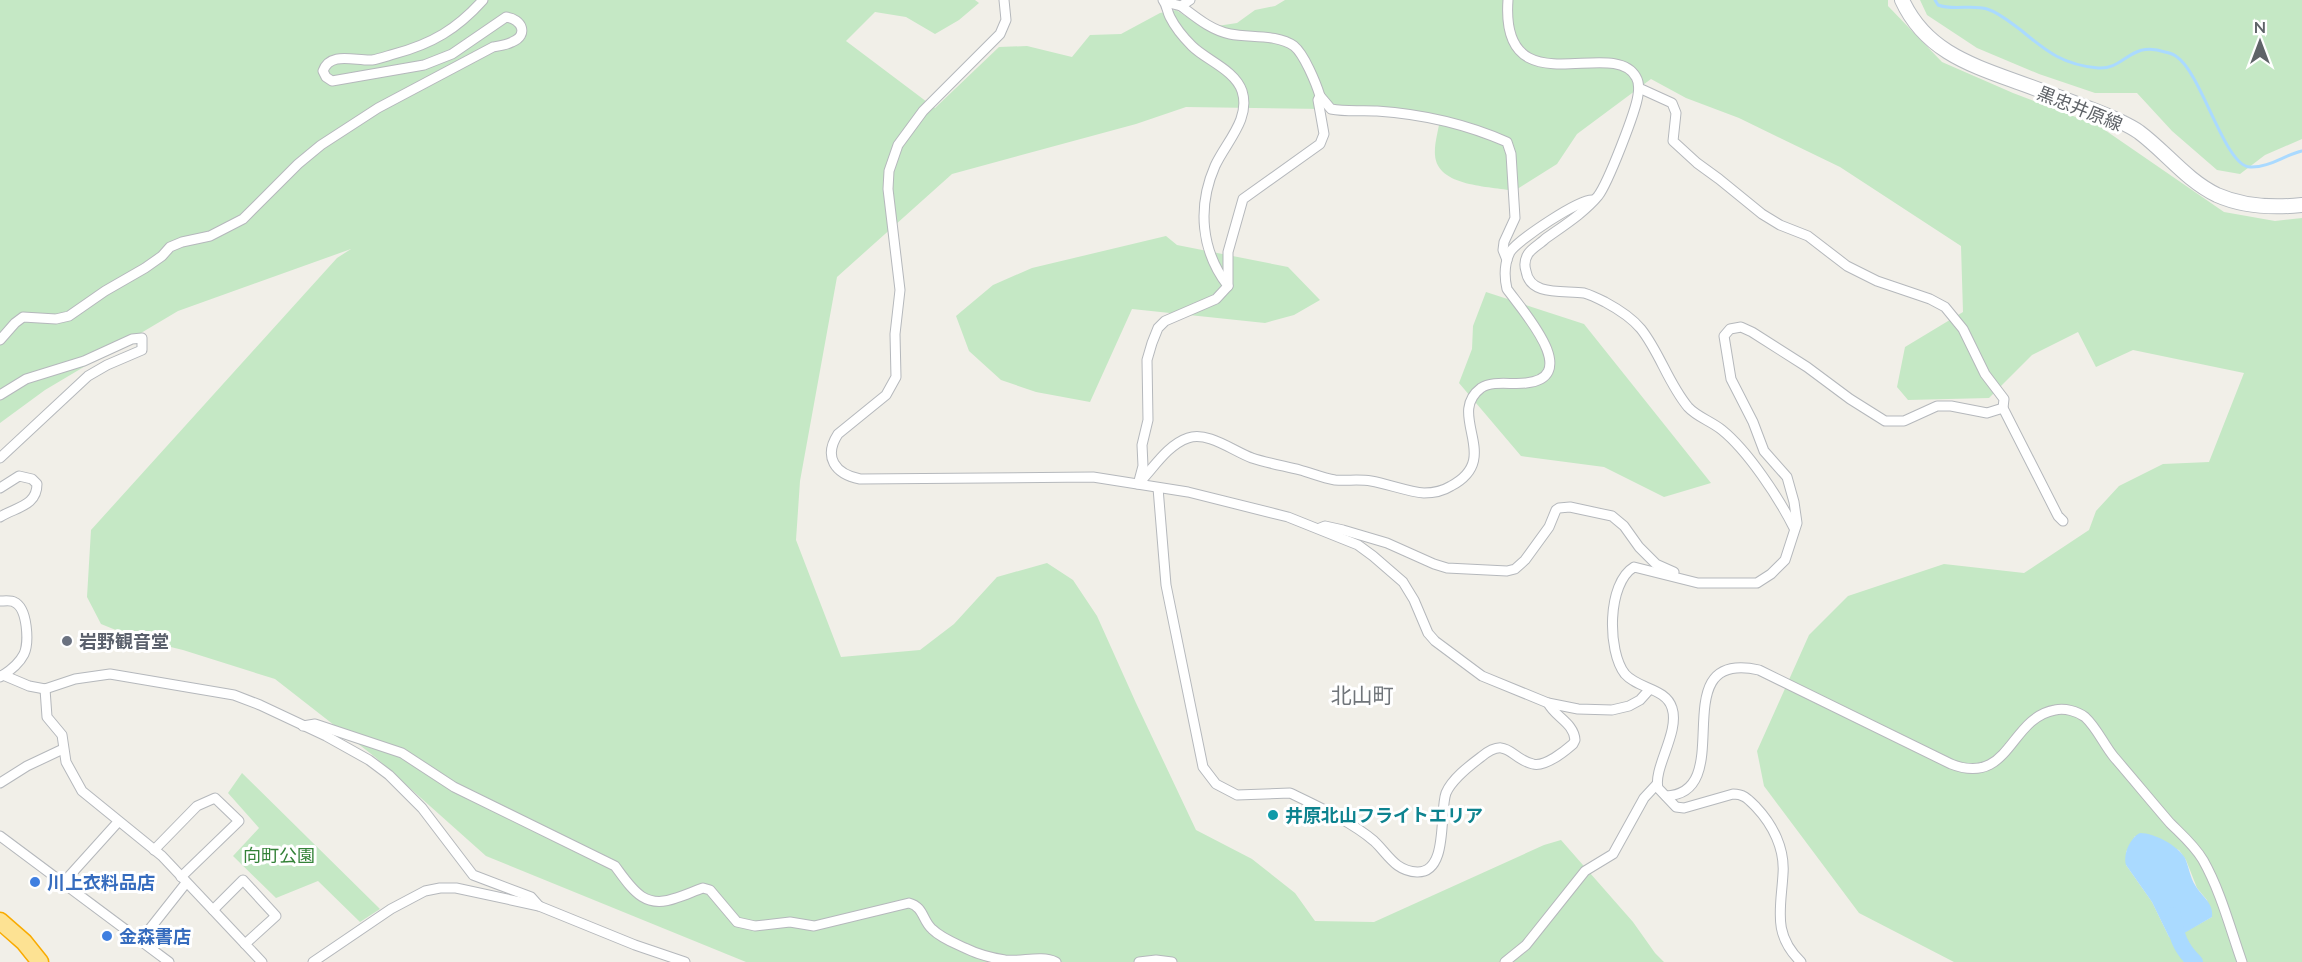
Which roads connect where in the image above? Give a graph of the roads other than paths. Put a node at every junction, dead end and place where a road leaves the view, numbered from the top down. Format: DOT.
graph roads {
  1 [pos="483,0"];
  2 [pos="1004,0"];
  3 [pos="1190,0"];
  4 [pos="1508,0"];
  5 [pos="1902,0"];
  6 [pos="1164,1"];
  7 [pos="1181,6"];
  8 [pos="1639,88"];
  9 [pos="1320,96"];
  10 [pos="1593,200"];
  11 [pos="2302,205"];
  12 [pos="1507,260"];
  13 [pos="1228,286"];
  14 [pos="0,340"];
  15 [pos="0,395"];
  16 [pos="2003,408"];
  17 [pos="0,458"];
  18 [pos="1138,484"];
  19 [pos="0,488"];
  20 [pos="1158,488"];
  21 [pos="0,517"];
  22 [pos="2063,521"];
  23 [pos="1794,528"];
  24 [pos="1319,529"];
  25 [pos="1683,580"];
  26 [pos="0,600"];
  27 [pos="1,676"];
  28 [pos="45,689"];
  29 [pos="1649,690"];
  30 [pos="1548,703"];
  31 [pos="303,726"];
  32 [pos="63,749"];
  33 [pos="0,783"];
  34 [pos="1657,784"];
  35 [pos="1666,796"];
  36 [pos="118,822"];
  37 [pos="0,836"];
  38 [pos="154,850"];
  39 [pos="184,880"];
  40 [pos="63,883"];
  41 [pos="539,906"];
  42 [pos="213,910"];
  43 [pos="0,921"];
  44 [pos="141,940"];
  45 [pos="245,944"];
  46 [pos="40,962"];
  47 [pos="169,962"];
  48 [pos="262,962"];
  49 [pos="313,962"];
  50 [pos="685,962"];
  51 [pos="1056,962"];
  52 [pos="1139,962"];
  53 [pos="1172,962"];
  54 [pos="1505,962"];
  55 [pos="1801,962"];
  56 [pos="2242,962"];
  1 -- 14 [label="street"];
  2 -- 18 [label="street"];
  3 -- 7 [label="street"];
  4 -- 8 [label="street"];
  5 -- 11 [label="main road, 黒忠井原線"];
  6 -- 7 [label="street"];
  6 -- 13 [label="street"];
  7 -- 9 [label="street"];
  8 -- 10 [label="street"];
  8 -- 16 [label="street"];
  9 -- 12 [label="street"];
  9 -- 13 [label="street"];
  10 -- 12 [label="street"];
  10 -- 23 [label="street"];
  12 -- 18 [label="street"];
  13 -- 18 [label="street"];
  15 -- 17 [label="street"];
  16 -- 22 [label="street"];
  16 -- 23 [label="street"];
  18 -- 20 [label="street"];
  19 -- 21 [label="street"];
  20 -- 24 [label="street"];
  20 -- 30 [label="street"];
  23 -- 25 [label="street"];
  24 -- 25 [label="street"];
  24 -- 30 [label="street"];
  25 -- 29 [label="street"];
  26 -- 27 [label="street"];
  27 -- 28 [label="street"];
  28 -- 31 [label="street"];
  28 -- 32 [label="street"];
  29 -- 30 [label="street"];
  29 -- 34 [label="street"];
  31 -- 41 [label="street"];
  31 -- 51 [label="street"];
  32 -- 33 [label="street"];
  32 -- 36 [label="street"];
  34 -- 35 [label="street"];
  34 -- 54 [label="street"];
  35 -- 55 [label="street"];
  35 -- 56 [label="street"];
  36 -- 38 [label="street"];
  36 -- 40 [label="street"];
  37 -- 40 [label="street"];
  38 -- 39 [label="street"];
  38 -- 39 [label="street"];
  39 -- 42 [label="street"];
  39 -- 44 [label="street"];
  40 -- 44 [label="street"];
  41 -- 49 [label="street"];
  41 -- 50 [label="street"];
  42 -- 45 [label="street"];
  42 -- 45 [label="street"];
  43 -- 46 [label="highway"];
  44 -- 47 [label="street"];
  45 -- 48 [label="street"];
  52 -- 53 [label="street"];
}
